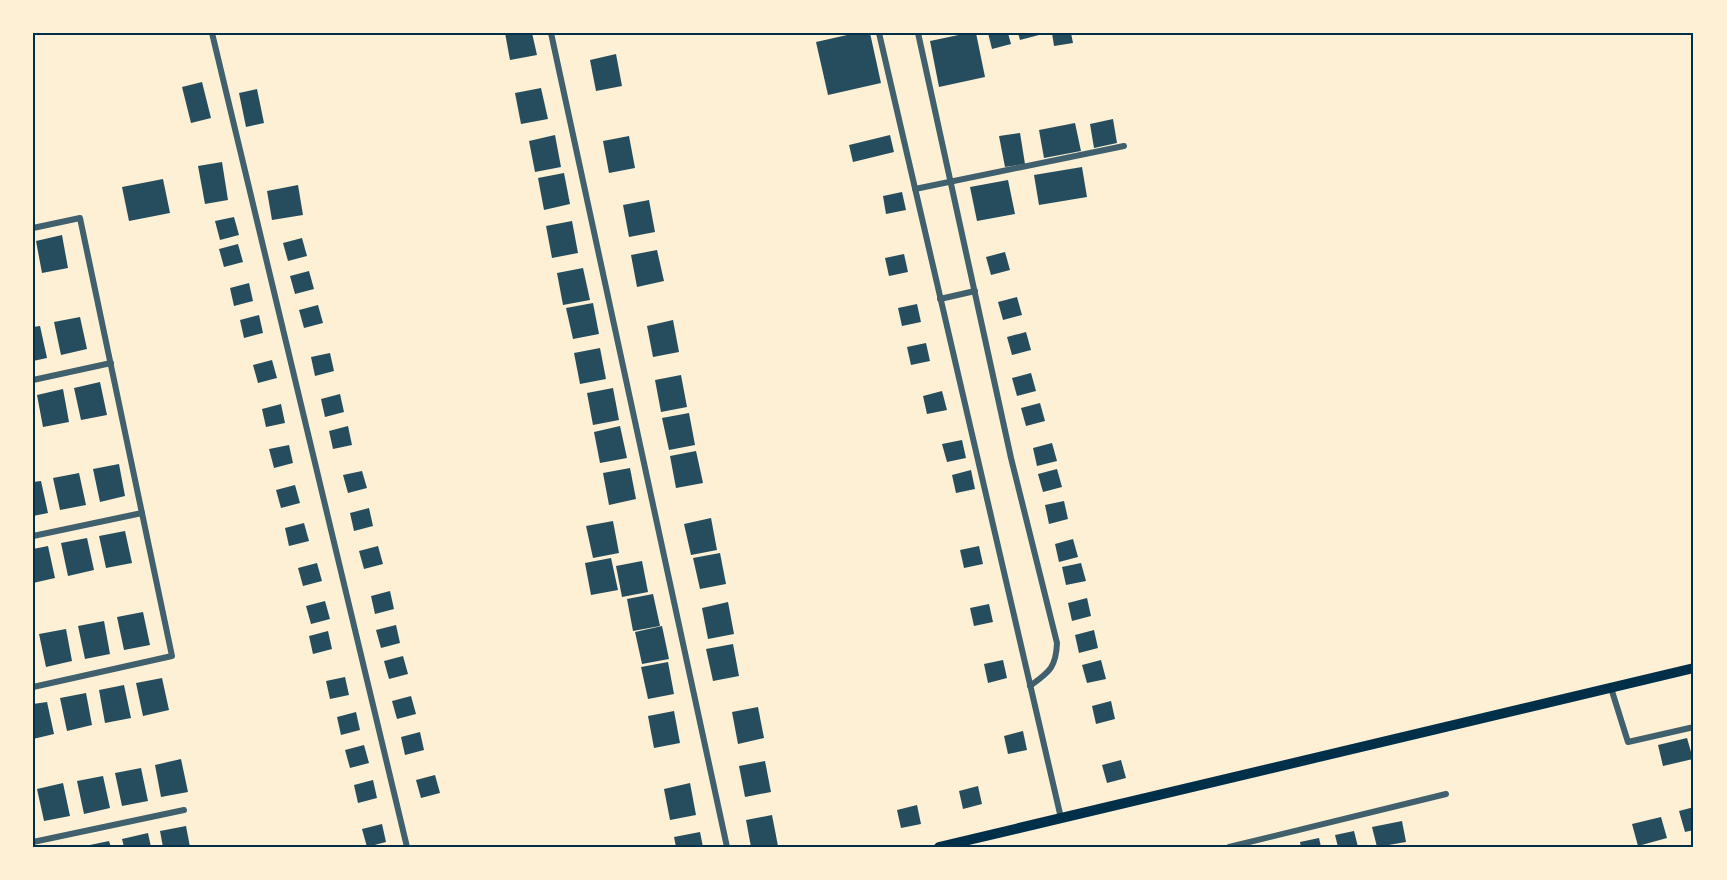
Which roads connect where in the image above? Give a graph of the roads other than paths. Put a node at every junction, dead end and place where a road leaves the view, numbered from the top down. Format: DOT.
graph roads {
  1 [pos="212,33"];
  2 [pos="551,33"];
  3 [pos="879,33"];
  4 [pos="920,33"];
  5 [pos="1124,146"];
  6 [pos="951,181"];
  7 [pos="915,189"];
  8 [pos="33,228"];
  9 [pos="975,291"];
  10 [pos="940,299"];
  11 [pos="111,363"];
  12 [pos="33,380"];
  13 [pos="142,513"];
  14 [pos="33,536"];
  15 [pos="1694,668"];
  16 [pos="1030,686"];
  17 [pos="33,687"];
  18 [pos="1611,688"];
  19 [pos="1694,727"];
  20 [pos="1446,794"];
  21 [pos="183,810"];
  22 [pos="1061,818"];
  23 [pos="33,842"];
  24 [pos="407,847"];
  25 [pos="727,847"];
  26 [pos="939,847"];
  27 [pos="1228,847"];
  1 -- 24 [label="street"];
  2 -- 25 [label="street"];
  3 -- 7 [label="street"];
  4 -- 6 [label="street"];
  5 -- 6 [label="street"];
  6 -- 7 [label="street"];
  6 -- 9 [label="street"];
  7 -- 10 [label="street"];
  8 -- 11 [label="street"];
  9 -- 10 [label="street"];
  9 -- 16 [label="street"];
  10 -- 16 [label="street"];
  11 -- 12 [label="street"];
  11 -- 13 [label="street"];
  13 -- 14 [label="street"];
  13 -- 17 [label="street"];
  15 -- 18 [label="main road"];
  16 -- 22 [label="street"];
  18 -- 19 [label="street"];
  18 -- 22 [label="main road"];
  20 -- 27 [label="street"];
  21 -- 23 [label="street"];
  22 -- 26 [label="main road"];
}
